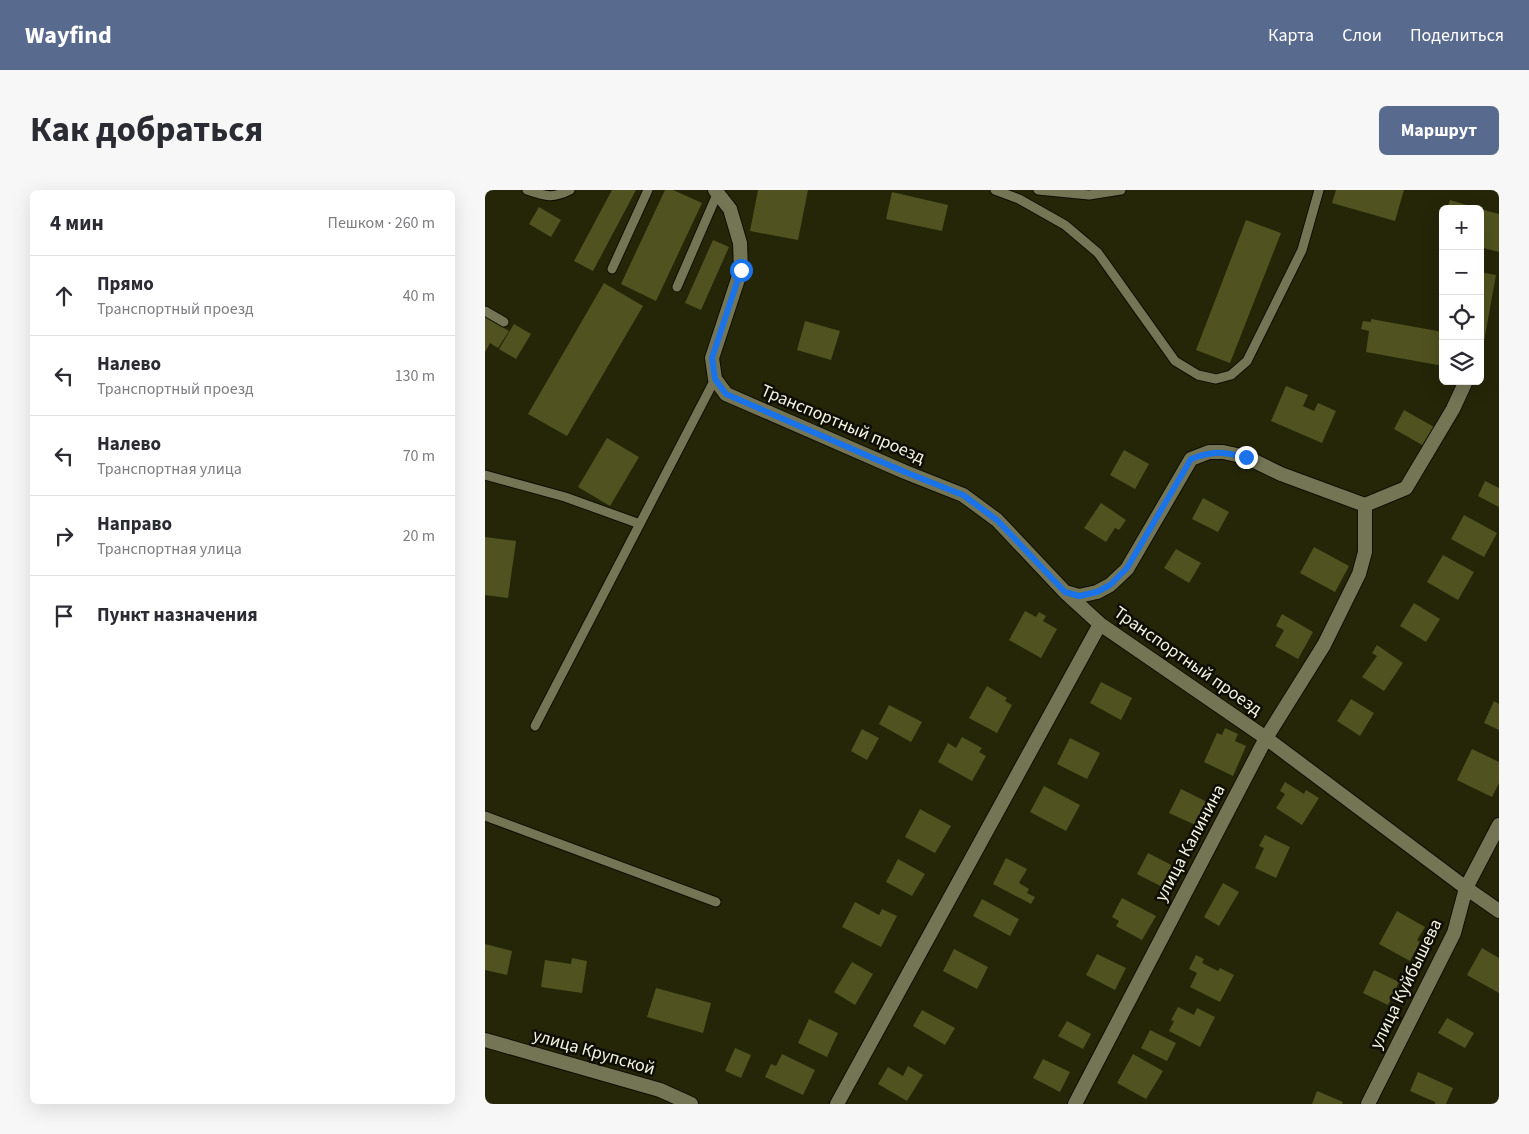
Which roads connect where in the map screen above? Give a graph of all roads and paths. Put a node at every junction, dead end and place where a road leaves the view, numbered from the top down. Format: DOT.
graph roads {
  1 [pos="527,190"];
  2 [pos="570,190"];
  3 [pos="648,190"];
  4 [pos="995,190"];
  5 [pos="1038,190"];
  6 [pos="1121,190"];
  7 [pos="1319,190"];
  8 [pos="716,191"];
  9 [pos="611,269"];
  10 [pos="677,288"];
  11 [pos="485,311"];
  12 [pos="504,322"];
  13 [pos="715,379"];
  14 [pos="1464,385"];
  15 [pos="485,474"];
  16 [pos="1365,505"];
  17 [pos="640,524"];
  18 [pos="1065,592"];
  19 [pos="1100,624"];
  20 [pos="535,726"];
  21 [pos="1267,738"];
  22 [pos="485,816"];
  23 [pos="1499,825"];
  24 [pos="1466,888"];
  25 [pos="717,902"];
  26 [pos="1499,911"];
  27 [pos="485,1040"];
  28 [pos="691,1104"];
  29 [pos="837,1104"];
  30 [pos="1075,1104"];
  31 [pos="1368,1104"];
  1 -- 2 [label="lane"];
  3 -- 9 [label="lane"];
  4 -- 7 [label="lane"];
  5 -- 6 [label="lane"];
  8 -- 10 [label="lane"];
  8 -- 13 [label="street"];
  11 -- 12 [label="lane"];
  13 -- 17 [label="lane"];
  13 -- 18 [label="street, Транспортный проезд"];
  14 -- 16 [label="street"];
  15 -- 17 [label="lane"];
  16 -- 18 [label="street"];
  16 -- 21 [label="street, улица Калинина"];
  17 -- 20 [label="lane"];
  18 -- 19 [label="street, Транспортный проезд"];
  19 -- 21 [label="street, Транспортный проезд"];
  19 -- 29 [label="street"];
  21 -- 24 [label="street, Транспортный проезд"];
  21 -- 30 [label="street, улица Калинина"];
  22 -- 25 [label="lane"];
  23 -- 24 [label="street, улица Куйбышева"];
  24 -- 26 [label="street, Транспортный проезд"];
  24 -- 31 [label="street, улица Куйбышева"];
  27 -- 28 [label="street, улица Крупской"];
}
